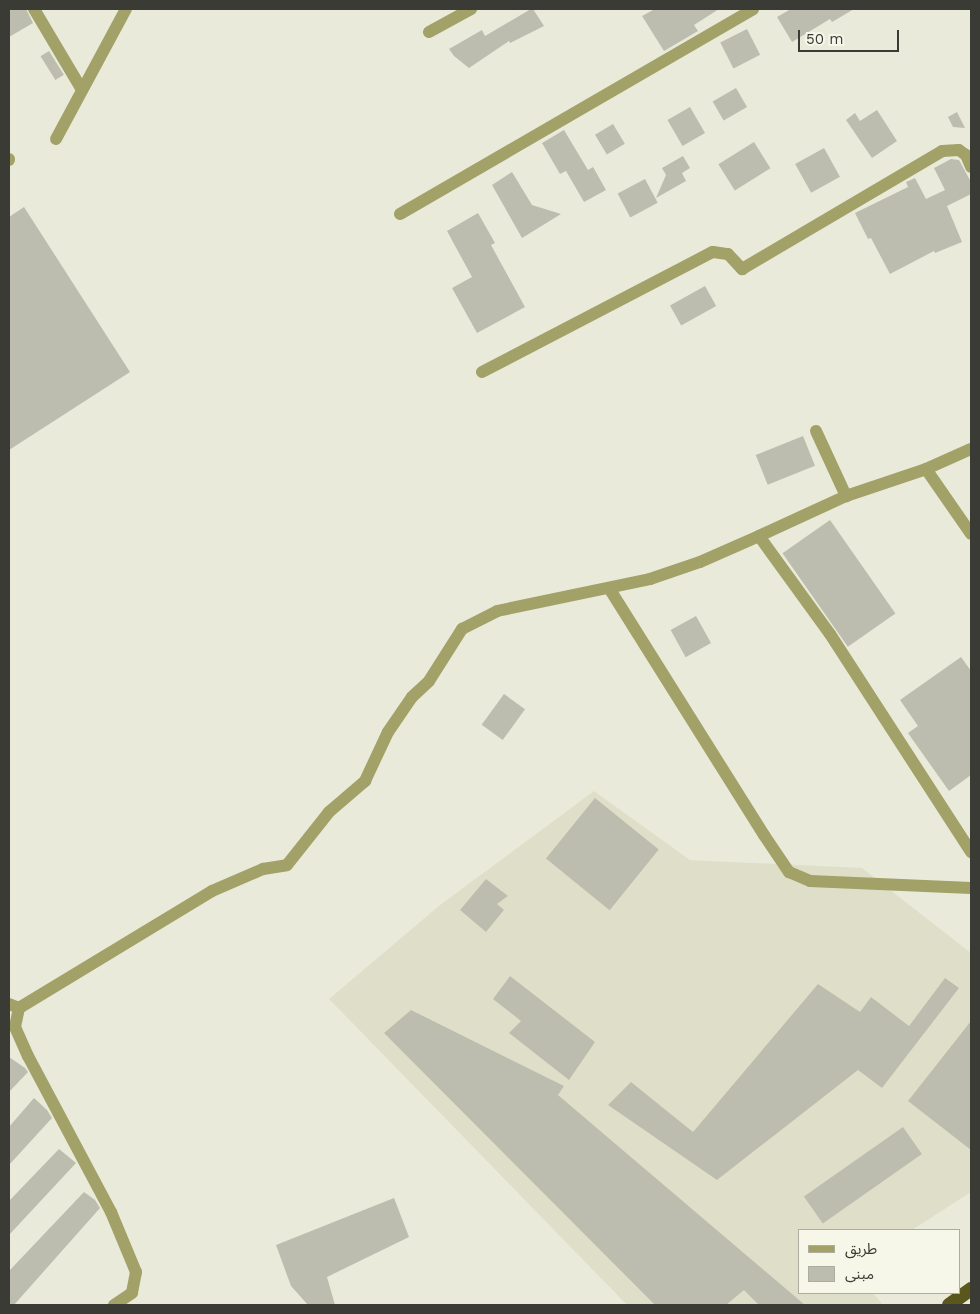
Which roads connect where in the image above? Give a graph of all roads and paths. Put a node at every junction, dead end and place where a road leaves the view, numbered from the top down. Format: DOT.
graph roads {
  1 [pos="34,9"];
  2 [pos="126,9"];
  3 [pos="471,9"];
  4 [pos="753,9"];
  5 [pos="429,32"];
  6 [pos="82,90"];
  7 [pos="56,139"];
  8 [pos="971,167"];
  9 [pos="400,214"];
  10 [pos="482,372"];
  11 [pos="816,431"];
  12 [pos="971,449"];
  13 [pos="926,470"];
  14 [pos="846,496"];
  15 [pos="971,534"];
  16 [pos="759,536"];
  17 [pos="609,588"];
  18 [pos="971,852"];
  19 [pos="971,888"];
  20 [pos="14,1006"];
  21 [pos="971,1289"];
  22 [pos="114,1305"];
  23 [pos="949,1305"];
  1 -- 6 [label="street"];
  2 -- 6 [label="street"];
  3 -- 5 [label="street"];
  4 -- 9 [label="street"];
  6 -- 7 [label="street"];
  8 -- 10 [label="street"];
  11 -- 14 [label="street"];
  12 -- 13 [label="street"];
  13 -- 14 [label="street"];
  13 -- 15 [label="street"];
  14 -- 16 [label="street"];
  16 -- 17 [label="street"];
  16 -- 18 [label="street"];
  17 -- 19 [label="street"];
  17 -- 20 [label="street"];
  20 -- 22 [label="street"];
  21 -- 23 [label="highway"];
}
